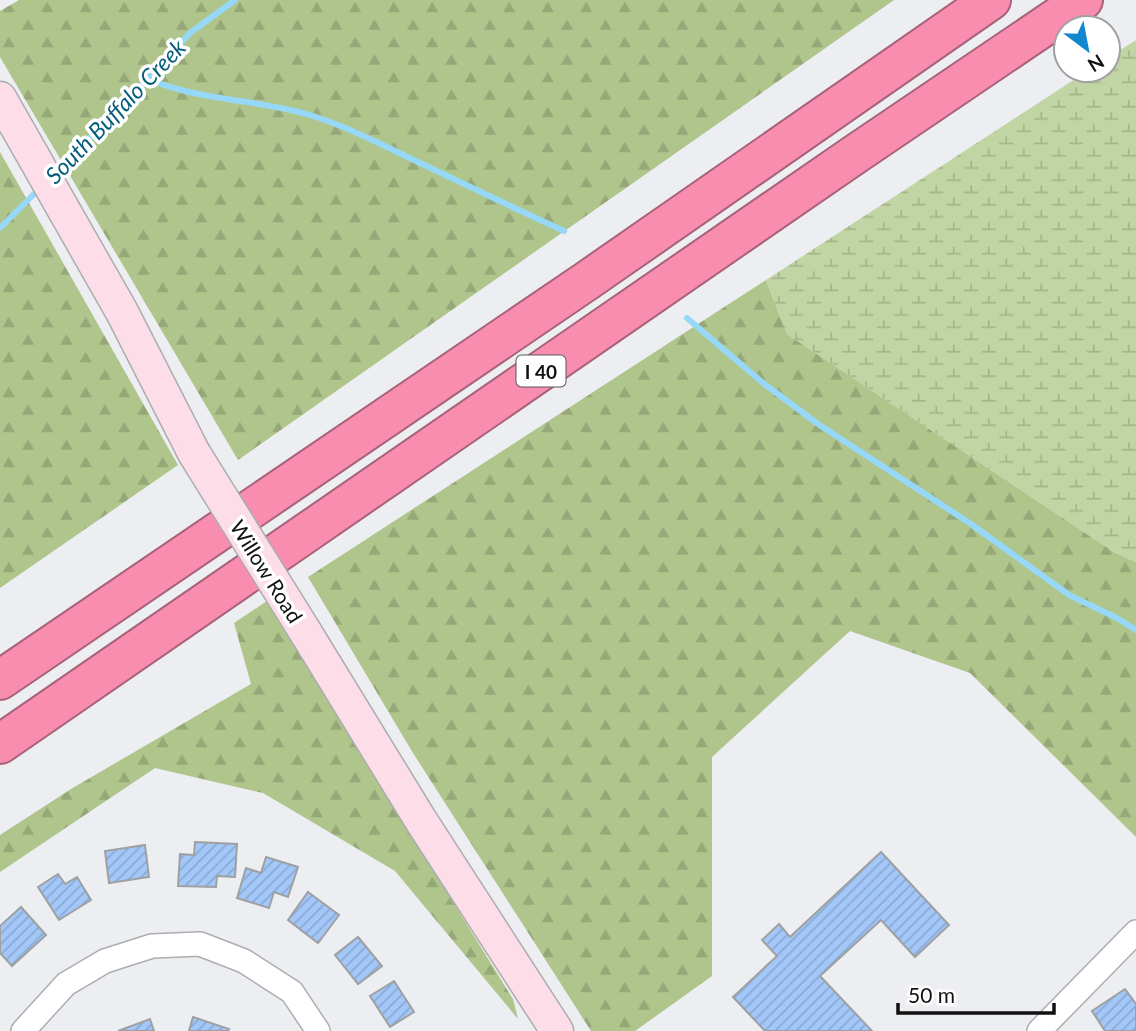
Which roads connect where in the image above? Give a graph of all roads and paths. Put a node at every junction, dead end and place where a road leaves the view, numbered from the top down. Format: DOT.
graph roads {
  1 [pos="991,0"];
  2 [pos="1083,0"];
  3 [pos="4,105"];
  4 [pos="0,680"];
  5 [pos="0,744"];
  6 [pos="1136,932"];
  7 [pos="23,1031"];
  8 [pos="318,1031"];
  9 [pos="557,1031"];
  10 [pos="1039,1031"];
  1 -- 4 [label="highway, I 40"];
  2 -- 5 [label="highway, I 40"];
  3 -- 9 [label="street, Willow Road, bridge"];
  6 -- 10 [label="street"];
  7 -- 8 [label="street"];
}
